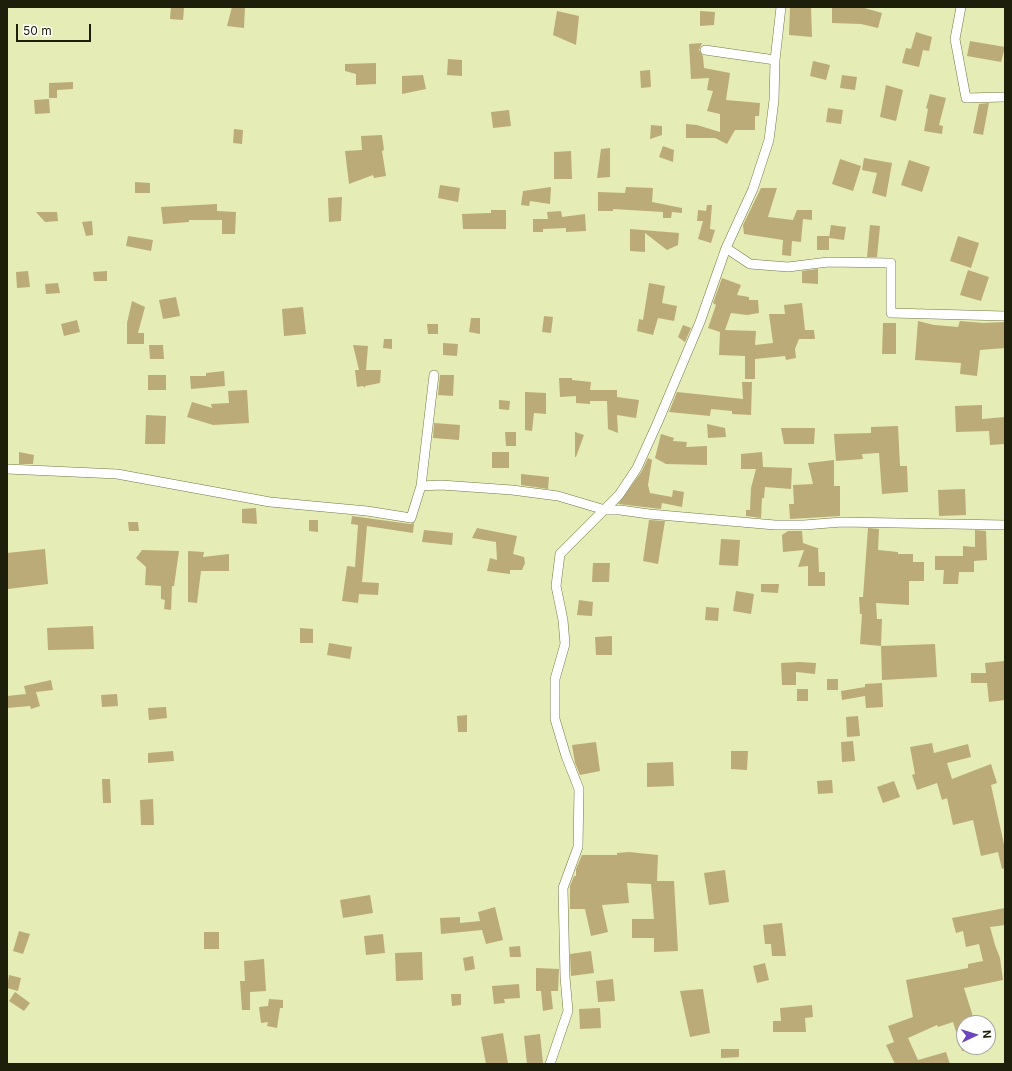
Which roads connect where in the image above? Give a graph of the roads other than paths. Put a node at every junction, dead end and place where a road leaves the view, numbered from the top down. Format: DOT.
graph roads {
  1 [pos="782,7"];
  2 [pos="961,7"];
  3 [pos="705,50"];
  4 [pos="775,60"];
  5 [pos="1005,97"];
  6 [pos="726,248"];
  7 [pos="1005,316"];
  8 [pos="434,375"];
  9 [pos="7,469"];
  10 [pos="421,486"];
  11 [pos="605,510"];
  12 [pos="1005,525"];
  13 [pos="550,1064"];
  1 -- 4 [label="street"];
  2 -- 5 [label="street"];
  3 -- 4 [label="street"];
  4 -- 6 [label="street"];
  6 -- 7 [label="street"];
  6 -- 11 [label="street"];
  8 -- 10 [label="street"];
  9 -- 10 [label="street"];
  10 -- 11 [label="street"];
  11 -- 12 [label="street"];
  11 -- 13 [label="street"];
}
